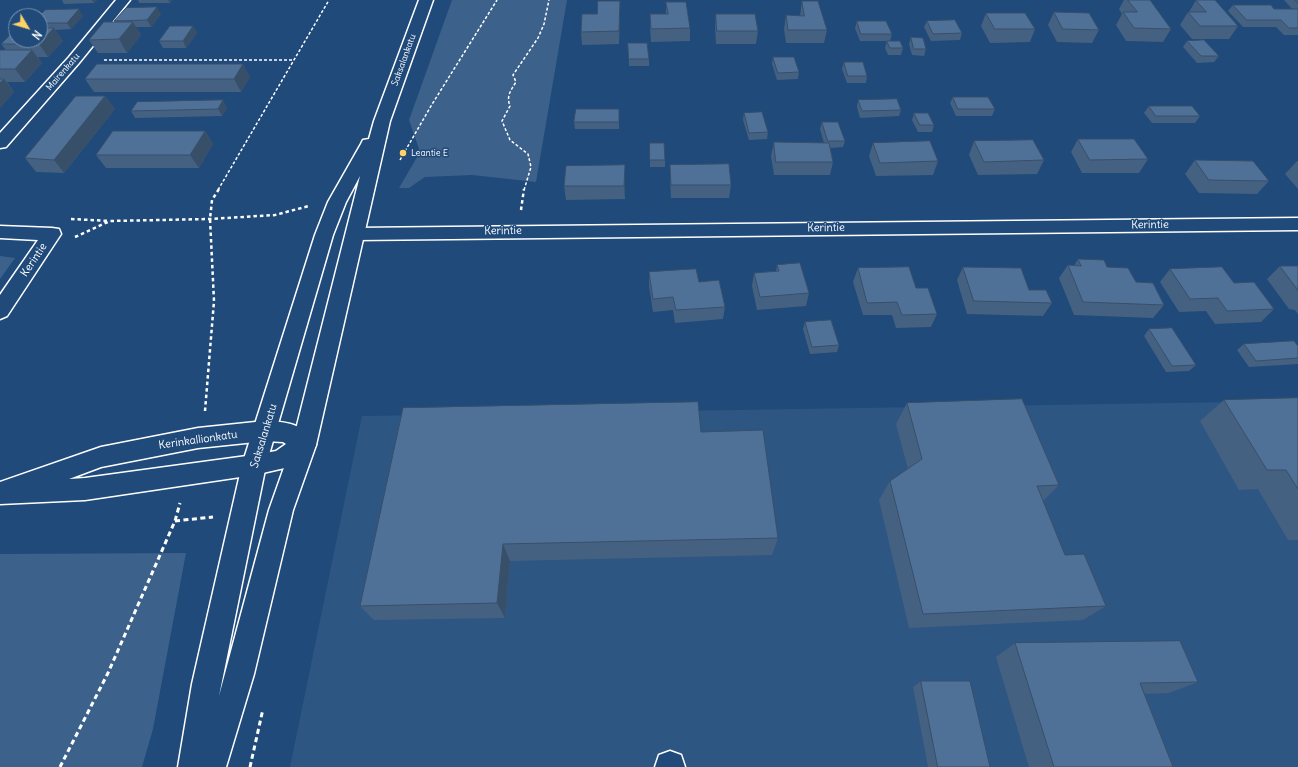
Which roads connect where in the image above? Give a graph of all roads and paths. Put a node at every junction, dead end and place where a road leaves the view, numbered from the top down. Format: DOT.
graph roads {
  1 [pos="123,0"];
  2 [pos="329,0"];
  3 [pos="426,0"];
  4 [pos="497,0"];
  5 [pos="549,0"];
  6 [pos="74,60"];
  7 [pos="294,60"];
  8 [pos="382,120"];
  9 [pos="415,133"];
  10 [pos="0,143"];
  11 [pos="337,202"];
  12 [pos="521,214"];
  13 [pos="210,219"];
  14 [pos="1298,224"];
  15 [pos="0,232"];
  16 [pos="355,234"];
  17 [pos="46,242"];
  18 [pos="0,311"];
  19 [pos="265,432"];
  20 [pos="304,444"];
  21 [pos="254,465"];
  22 [pos="0,492"];
  23 [pos="193,767"];
  24 [pos="211,767"];
  1 -- 6 [label="street, Mairenkatu"];
  2 -- 7 [label="path"];
  3 -- 8 [label="street, Saksalankatu"];
  4 -- 9 [label="path"];
  5 -- 12 [label="path"];
  6 -- 7 [label="path"];
  6 -- 10 [label="street, Mairenkatu"];
  7 -- 13 [label="path"];
  8 -- 11 [label="street, Saksalankatu"];
  8 -- 16 [label="street, Saksalankatu"];
  11 -- 13 [label="path"];
  11 -- 19 [label="street, Saksalankatu"];
  13 -- 17 [label="path"];
  14 -- 16 [label="street, Kerintie"];
  15 -- 17 [label="street, Kerintie"];
  16 -- 20 [label="street, Saksalankatu"];
  17 -- 18 [label="street, Kerintie"];
  19 -- 20 [label="street, Kerinkallionkatu"];
  19 -- 21 [label="street, Saksalankatu"];
  19 -- 22 [label="street, Kerinkallionkatu"];
  20 -- 21 [label="street, Kerinkallionkatu"];
  20 -- 24 [label="street, Saksalankatu"];
  21 -- 22 [label="street, Kerinkallionkatu"];
  21 -- 23 [label="street, Saksalankatu"];
}
